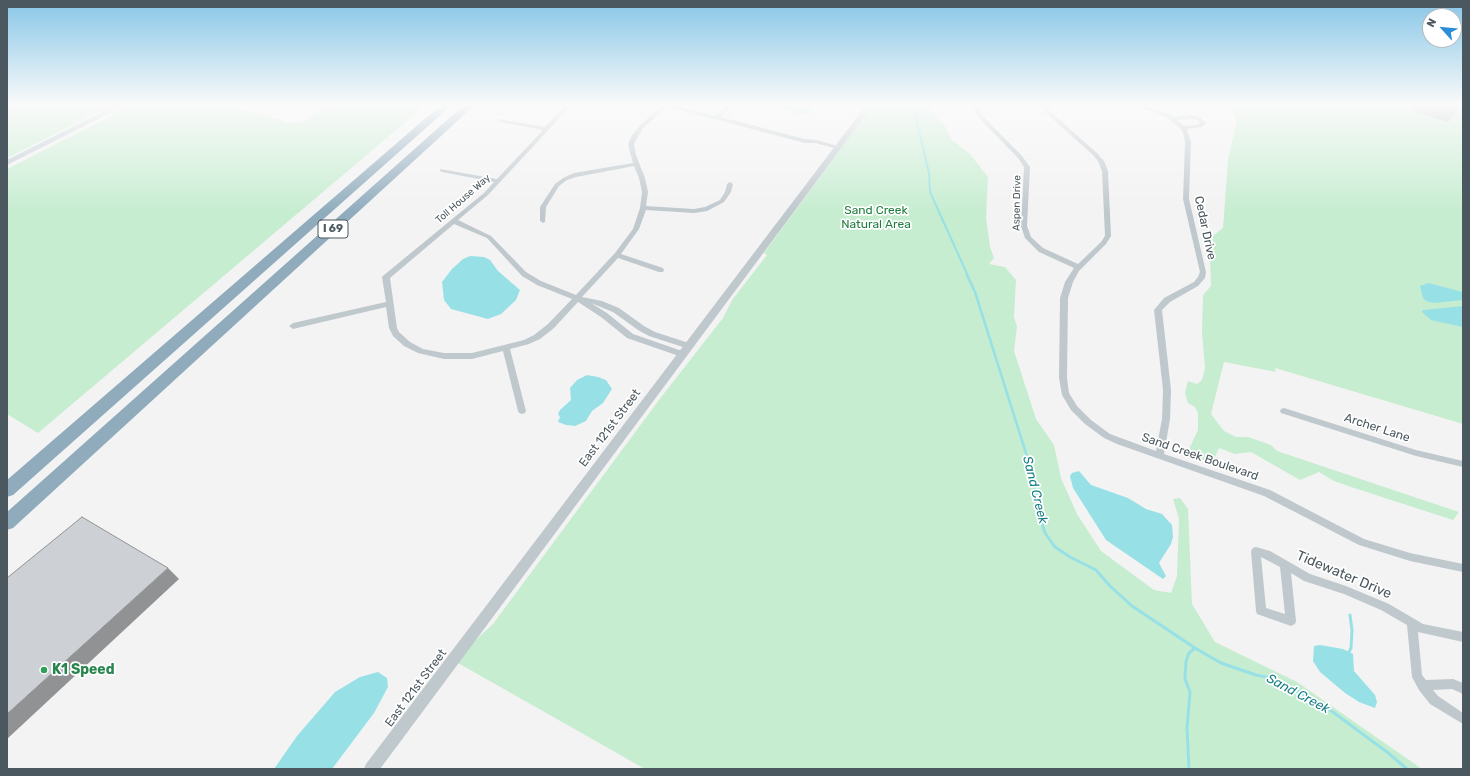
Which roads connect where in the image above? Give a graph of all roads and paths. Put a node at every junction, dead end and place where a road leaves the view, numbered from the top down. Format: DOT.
graph roads {
  1 [pos="52,140"];
  2 [pos="407,140"];
  3 [pos="431,140"];
  4 [pos="537,140"];
  5 [pos="633,140"];
  6 [pos="802,140"];
  7 [pos="844,140"];
  8 [pos="1003,140"];
  9 [pos="1079,140"];
  10 [pos="1188,140"];
  11 [pos="837,149"];
  12 [pos="7,163"];
  13 [pos="636,164"];
  14 [pos="442,170"];
  15 [pos="498,182"];
  16 [pos="730,184"];
  17 [pos="643,208"];
  18 [pos="454,221"];
  19 [pos="543,221"];
  20 [pos="617,255"];
  21 [pos="1079,267"];
  22 [pos="662,270"];
  23 [pos="577,298"];
  24 [pos="389,304"];
  25 [pos="293,326"];
  26 [pos="689,346"];
  27 [pos="506,348"];
  28 [pos="682,354"];
  29 [pos="522,411"];
  30 [pos="1284,411"];
  31 [pos="1159,456"];
  32 [pos="1463,464"];
  33 [pos="7,490"];
  34 [pos="7,523"];
  35 [pos="1285,566"];
  36 [pos="1463,568"];
  37 [pos="1412,624"];
  38 [pos="1463,637"];
  39 [pos="1423,686"];
  40 [pos="1463,689"];
  41 [pos="1463,720"];
  42 [pos="371,769"];
  1 -- 12 [label="main road"];
  2 -- 33 [label="highway, I 69"];
  3 -- 34 [label="highway, I 69"];
  4 -- 15 [label="street, Toll House Way"];
  5 -- 13 [label="street"];
  6 -- 11 [label="street"];
  7 -- 11 [label="street, East 121st Street"];
  8 -- 21 [label="street, Aspen Drive"];
  9 -- 21 [label="street, Sand Creek Boulevard"];
  10 -- 31 [label="street, Cedar Drive"];
  11 -- 26 [label="street, East 121st Street"];
  13 -- 17 [label="street"];
  13 -- 19 [label="street"];
  14 -- 15 [label="street"];
  15 -- 18 [label="street, Toll House Way"];
  16 -- 17 [label="street"];
  17 -- 20 [label="street"];
  18 -- 23 [label="street"];
  18 -- 24 [label="street, Toll House Way"];
  20 -- 22 [label="street"];
  20 -- 23 [label="street"];
  21 -- 31 [label="street, Sand Creek Boulevard"];
  23 -- 26 [label="street"];
  23 -- 27 [label="street"];
  23 -- 28 [label="street"];
  24 -- 25 [label="street"];
  24 -- 27 [label="street"];
  26 -- 28 [label="street, East 121st Street"];
  27 -- 29 [label="street"];
  28 -- 42 [label="street, East 121st Street"];
  30 -- 32 [label="street, Archer Lane"];
  31 -- 36 [label="street, Sand Creek Boulevard"];
  35 -- 35 [label="street, Tidewater Drive"];
  35 -- 37 [label="street, Tidewater Drive"];
  37 -- 38 [label="street, Tidewater Drive"];
  37 -- 39 [label="street"];
  39 -- 40 [label="street"];
  39 -- 41 [label="street"];
}
